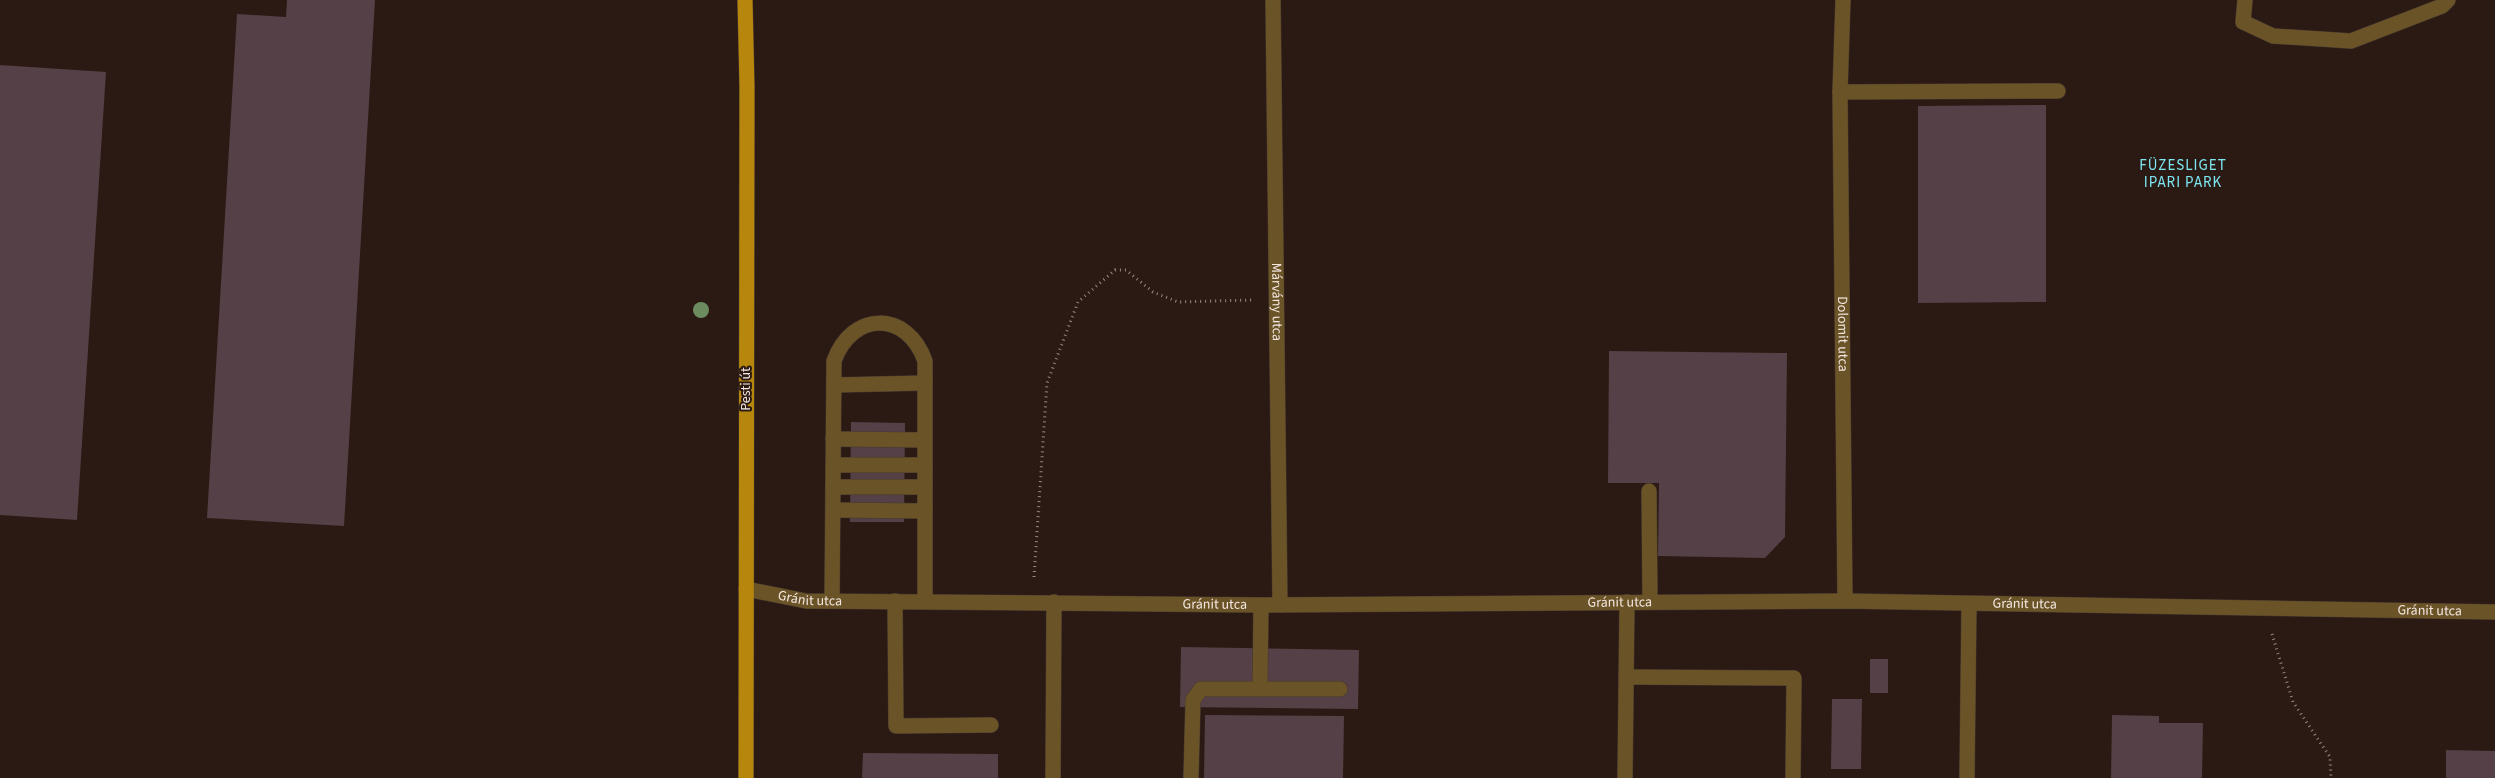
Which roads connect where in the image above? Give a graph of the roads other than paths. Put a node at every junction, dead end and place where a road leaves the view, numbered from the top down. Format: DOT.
graph roads {
  1 [pos="745,0"];
  2 [pos="1274,0"];
  3 [pos="1843,0"];
  4 [pos="2245,0"];
  5 [pos="2448,0"];
  6 [pos="2058,91"];
  7 [pos="1840,92"];
  8 [pos="925,383"];
  9 [pos="834,384"];
  10 [pos="833,439"];
  11 [pos="925,440"];
  12 [pos="833,465"];
  13 [pos="925,465"];
  14 [pos="833,487"];
  15 [pos="924,487"];
  16 [pos="1649,491"];
  17 [pos="833,510"];
  18 [pos="925,511"];
  19 [pos="746,589"];
  20 [pos="832,601"];
  21 [pos="895,601"];
  22 [pos="925,601"];
  23 [pos="1650,601"];
  24 [pos="1845,601"];
  25 [pos="1054,602"];
  26 [pos="1627,602"];
  27 [pos="1969,604"];
  28 [pos="1261,605"];
  29 [pos="1280,605"];
  30 [pos="2495,612"];
  31 [pos="1626,677"];
  32 [pos="1260,689"];
  33 [pos="1340,689"];
  34 [pos="991,725"];
  35 [pos="746,778"];
  36 [pos="1053,778"];
  37 [pos="1192,778"];
  38 [pos="1625,778"];
  39 [pos="1793,778"];
  40 [pos="1967,778"];
  1 -- 19 [label="main road, Pesti út"];
  2 -- 29 [label="street, Márvány utca"];
  3 -- 7 [label="street, Dolomit utca"];
  4 -- 5 [label="street"];
  6 -- 7 [label="street"];
  7 -- 24 [label="street, Dolomit utca"];
  8 -- 9 [label="street"];
  8 -- 9 [label="street"];
  8 -- 11 [label="street"];
  9 -- 10 [label="street"];
  10 -- 11 [label="street"];
  10 -- 12 [label="street"];
  11 -- 13 [label="street"];
  12 -- 13 [label="street"];
  12 -- 14 [label="street"];
  13 -- 15 [label="street"];
  14 -- 15 [label="street"];
  14 -- 17 [label="street"];
  15 -- 18 [label="street"];
  16 -- 23 [label="street"];
  17 -- 18 [label="street"];
  17 -- 20 [label="street"];
  18 -- 22 [label="street"];
  19 -- 20 [label="street, Gránit utca"];
  19 -- 35 [label="main road, Pesti út"];
  20 -- 21 [label="street, Gránit utca"];
  21 -- 22 [label="street, Gránit utca"];
  21 -- 34 [label="street"];
  22 -- 25 [label="street, Gránit utca"];
  23 -- 24 [label="street, Gránit utca"];
  23 -- 26 [label="street, Gránit utca"];
  24 -- 27 [label="street, Gránit utca"];
  25 -- 28 [label="street, Gránit utca"];
  25 -- 36 [label="street"];
  26 -- 29 [label="street, Gránit utca"];
  26 -- 31 [label="street"];
  27 -- 30 [label="street, Gránit utca"];
  27 -- 40 [label="street"];
  28 -- 29 [label="street, Gránit utca"];
  28 -- 32 [label="street"];
  31 -- 38 [label="street"];
  31 -- 39 [label="street"];
  32 -- 33 [label="street"];
  32 -- 37 [label="street"];
}
